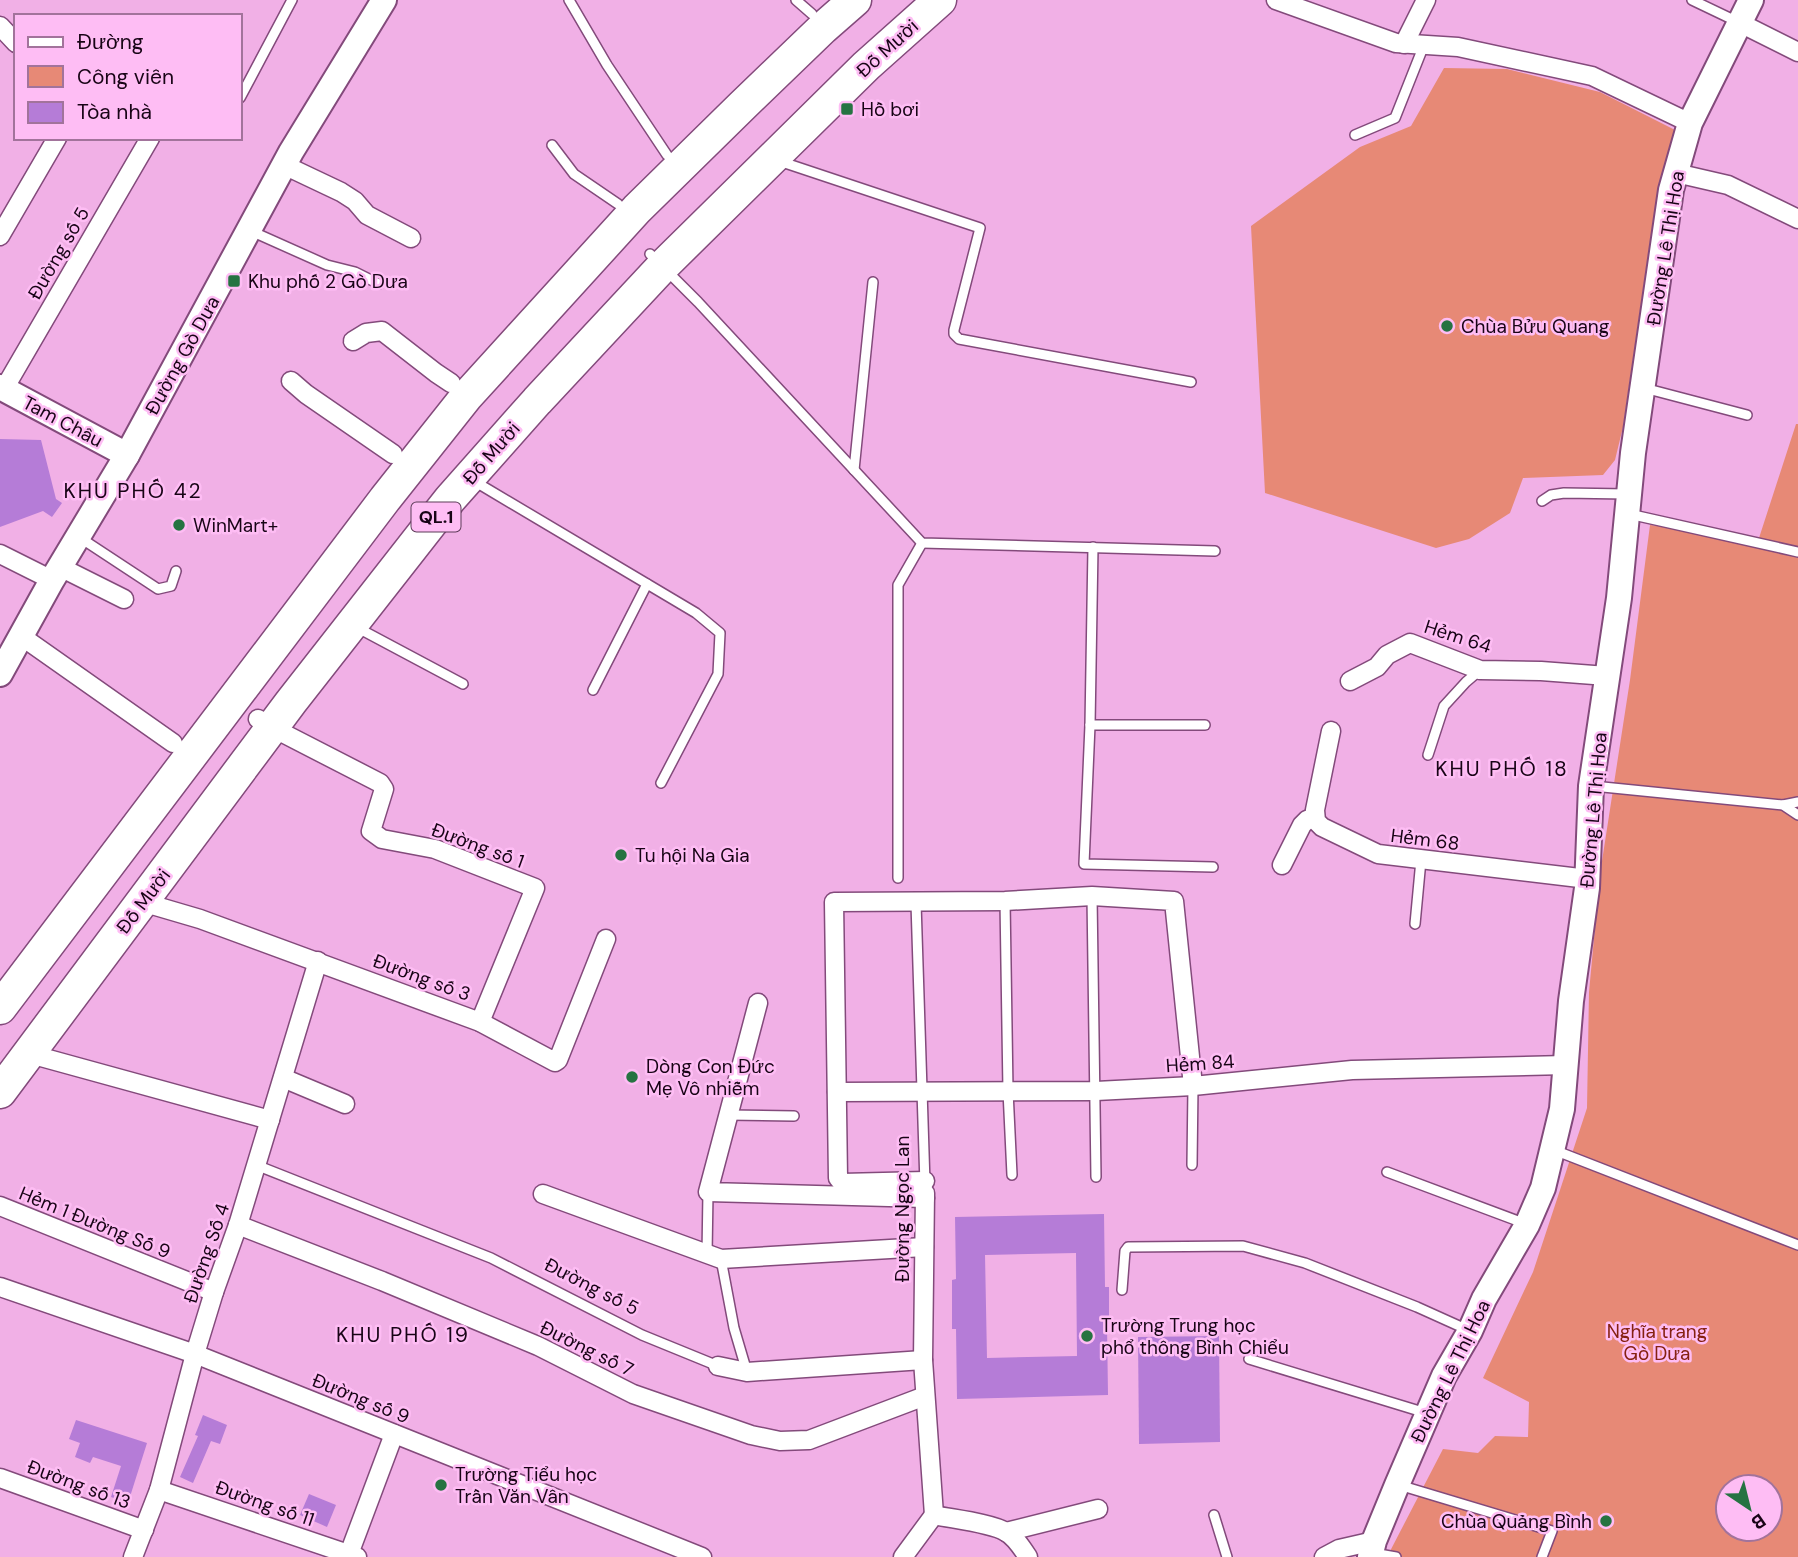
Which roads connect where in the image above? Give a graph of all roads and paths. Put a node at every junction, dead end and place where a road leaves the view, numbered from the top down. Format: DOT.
graph roads {
  1 [pos="292,0"];
  2 [pos="384,0"];
  3 [pos="569,0"];
  4 [pos="855,0"];
  5 [pos="916,0"];
  6 [pos="940,0"];
  7 [pos="1276,0"];
  8 [pos="1426,0"];
  9 [pos="1692,0"];
  10 [pos="1751,0"];
  11 [pos="812,5"];
  12 [pos="1740,23"];
  13 [pos="0,26"];
  14 [pos="14,41"];
  15 [pos="1404,44"];
  16 [pos="1424,45"];
  17 [pos="1798,52"];
  18 [pos="242,94"];
  19 [pos="1690,123"];
  20 [pos="1355,135"];
  21 [pos="56,140"];
  22 [pos="149,140"];
  23 [pos="552,145"];
  24 [pos="667,155"];
  25 [pos="771,158"];
  26 [pos="284,165"];
  27 [pos="1676,173"];
  28 [pos="618,204"];
  29 [pos="1798,219"];
  30 [pos="1,229"];
  31 [pos="249,230"];
  32 [pos="411,238"];
  33 [pos="656,260"];
  34 [pos="873,282"];
  35 [pos="379,284"];
  36 [pos="353,341"];
  37 [pos="291,380"];
  38 [pos="1191,382"];
  39 [pos="452,383"];
  40 [pos="1643,387"];
  41 [pos="2,388"];
  42 [pos="1747,415"];
  43 [pos="393,454"];
  44 [pos="127,455"];
  45 [pos="854,470"];
  46 [pos="469,479"];
  47 [pos="1542,501"];
  48 [pos="1628,504"];
  49 [pos="78,536"];
  50 [pos="922,542"];
  51 [pos="1093,547"];
  52 [pos="1215,551"];
  53 [pos="1798,552"];
  54 [pos="0,554"];
  55 [pos="176,571"];
  56 [pos="56,574"];
  57 [pos="647,584"];
  58 [pos="124,599"];
  59 [pos="351,625"];
  60 [pos="21,636"];
  61 [pos="1480,670"];
  62 [pos="0,674"];
  63 [pos="1607,676"];
  64 [pos="1350,681"];
  65 [pos="463,684"];
  66 [pos="593,691"];
  67 [pos="265,724"];
  68 [pos="1090,724"];
  69 [pos="1205,725"];
  70 [pos="1331,731"];
  71 [pos="173,743"];
  72 [pos="1428,755"];
  73 [pos="661,783"];
  74 [pos="1591,786"];
  75 [pos="1798,802"];
  76 [pos="1783,804"];
  77 [pos="1798,815"];
  78 [pos="1314,817"];
  79 [pos="1421,860"];
  80 [pos="1282,865"];
  81 [pos="1213,867"];
  82 [pos="898,878"];
  83 [pos="1588,879"];
  84 [pos="84,882"];
  85 [pos="1092,896"];
  86 [pos="1005,901"];
  87 [pos="142,902"];
  88 [pos="916,903"];
  89 [pos="1415,924"];
  90 [pos="606,939"];
  91 [pos="318,961"];
  92 [pos="0,977"];
  93 [pos="758,1003"];
  94 [pos="0,1008"];
  95 [pos="480,1021"];
  96 [pos="30,1054"];
  97 [pos="1566,1065"];
  98 [pos="0,1066"];
  99 [pos="283,1078"];
  100 [pos="1193,1086"];
  101 [pos="1008,1091"];
  102 [pos="1096,1091"];
  103 [pos="0,1092"];
  104 [pos="837,1092"];
  105 [pos="922,1092"];
  106 [pos="345,1104"];
  107 [pos="728,1115"];
  108 [pos="794,1116"];
  109 [pos="270,1120"];
  110 [pos="1552,1150"];
  111 [pos="256,1165"];
  112 [pos="1192,1165"];
  113 [pos="1387,1172"];
  114 [pos="1012,1175"];
  115 [pos="1096,1177"];
  116 [pos="925,1191"];
  117 [pos="708,1192"];
  118 [pos="543,1194"];
  119 [pos="0,1206"];
  120 [pos="238,1225"];
  121 [pos="1527,1225"];
  122 [pos="1798,1245"];
  123 [pos="924,1247"];
  124 [pos="714,1257"];
  125 [pos="0,1287"];
  126 [pos="1122,1290"];
  127 [pos="214,1292"];
  128 [pos="1469,1331"];
  129 [pos="195,1354"];
  130 [pos="1249,1359"];
  131 [pos="923,1360"];
  132 [pos="718,1366"];
  133 [pos="747,1372"];
  134 [pos="925,1396"];
  135 [pos="1428,1413"];
  136 [pos="394,1434"];
  137 [pos="0,1478"];
  138 [pos="1397,1485"];
  139 [pos="159,1490"];
  140 [pos="1098,1509"];
  141 [pos="934,1515"];
  142 [pos="1214,1515"];
  143 [pos="144,1530"];
  144 [pos="1006,1532"];
  145 [pos="1372,1550"];
  146 [pos="353,1555"];
  147 [pos="132,1557"];
  148 [pos="702,1557"];
  149 [pos="903,1557"];
  150 [pos="1028,1557"];
  151 [pos="1227,1557"];
  152 [pos="1324,1557"];
  153 [pos="1396,1557"];
  154 [pos="1542,1557"];
  1 -- 18 [label="lane"];
  2 -- 26 [label="street, Đường Gò Dưa"];
  3 -- 24 [label="lane"];
  4 -- 84 [label="highway, QL.1"];
  5 -- 33 [label="highway, Đỗ Mười / QL.1"];
  6 -- 25 [label="highway, Đỗ Mười / QL.1"];
  7 -- 15 [label="street"];
  8 -- 15 [label="street"];
  9 -- 12 [label="lane"];
  10 -- 12 [label="street, Đường Lê Thị Hoa"];
  11 -- 24 [label="highway, QL.1"];
  12 -- 17 [label="street"];
  12 -- 19 [label="street, Đường Lê Thị Hoa"];
  13 -- 14 [label="street"];
  15 -- 16 [label="street"];
  16 -- 19 [label="street"];
  16 -- 20 [label="lane"];
  19 -- 27 [label="street, Đường Lê Thị Hoa"];
  21 -- 30 [label="street"];
  22 -- 41 [label="street, Đường số 5"];
  23 -- 28 [label="lane"];
  24 -- 28 [label="highway, QL.1"];
  25 -- 33 [label="highway, Đỗ Mười / QL.1"];
  25 -- 38 [label="lane"];
  26 -- 31 [label="street, Đường Gò Dưa"];
  26 -- 32 [label="street"];
  27 -- 29 [label="street"];
  27 -- 40 [label="street, Đường Lê Thị Hoa"];
  28 -- 39 [label="highway, QL.1"];
  31 -- 35 [label="lane"];
  31 -- 44 [label="street, Đường Gò Dưa"];
  33 -- 45 [label="lane"];
  33 -- 46 [label="highway, Đỗ Mười / QL.1"];
  33 -- 67 [label="highway, Đỗ Mười / QL.1"];
  34 -- 45 [label="lane"];
  36 -- 39 [label="street"];
  37 -- 43 [label="street"];
  39 -- 43 [label="highway, QL.1"];
  40 -- 42 [label="lane"];
  40 -- 48 [label="street, Đường Lê Thị Hoa"];
  41 -- 44 [label="street, Tam Châu"];
  43 -- 71 [label="highway, QL.1"];
  44 -- 49 [label="street, Đường Gò Dưa"];
  45 -- 50 [label="lane"];
  46 -- 57 [label="lane"];
  46 -- 59 [label="highway, Đỗ Mười / QL.1"];
  47 -- 48 [label="lane"];
  48 -- 53 [label="lane"];
  48 -- 63 [label="street, Đường Lê Thị Hoa"];
  49 -- 55 [label="lane"];
  49 -- 56 [label="street, Đường Gò Dưa"];
  50 -- 51 [label="lane"];
  50 -- 82 [label="lane"];
  51 -- 52 [label="lane"];
  51 -- 68 [label="lane"];
  54 -- 56 [label="street"];
  56 -- 58 [label="street"];
  56 -- 60 [label="street, Đường Gò Dưa"];
  57 -- 66 [label="lane"];
  57 -- 73 [label="lane"];
  59 -- 65 [label="lane"];
  59 -- 67 [label="highway, Đỗ Mười / QL.1"];
  60 -- 62 [label="street, Đường Gò Dưa"];
  60 -- 71 [label="street"];
  61 -- 63 [label="street, Hẻm 64"];
  61 -- 64 [label="street, Hẻm 64"];
  61 -- 72 [label="lane"];
  63 -- 74 [label="street, Đường Lê Thị Hoa"];
  67 -- 87 [label="highway, Đỗ Mười / QL.1"];
  67 -- 95 [label="street, Đường số 1"];
  67 -- 98 [label="highway, Đỗ Mười / QL.1"];
  68 -- 69 [label="lane"];
  68 -- 81 [label="lane"];
  70 -- 78 [label="street"];
  71 -- 84 [label="highway, QL.1"];
  74 -- 76 [label="lane"];
  74 -- 83 [label="street, Đường Lê Thị Hoa"];
  75 -- 76 [label="lane"];
  76 -- 77 [label="lane"];
  78 -- 79 [label="street, Hẻm 68"];
  78 -- 80 [label="street"];
  79 -- 83 [label="street, Hẻm 68"];
  79 -- 89 [label="lane"];
  83 -- 97 [label="street, Đường Lê Thị Hoa"];
  84 -- 92 [label="highway, QL.1"];
  84 -- 94 [label="highway, QL.1"];
  85 -- 86 [label="street"];
  85 -- 100 [label="street"];
  85 -- 102 [label="lane"];
  86 -- 88 [label="street"];
  86 -- 101 [label="lane"];
  87 -- 91 [label="street, Đường số 3"];
  87 -- 96 [label="highway, Đỗ Mười / QL.1"];
  88 -- 104 [label="street"];
  88 -- 105 [label="lane, Đường Ngọc Lan"];
  90 -- 95 [label="street, Đường số 3"];
  91 -- 95 [label="street, Đường số 3"];
  91 -- 99 [label="street, Đường Số 4"];
  93 -- 107 [label="street"];
  96 -- 103 [label="highway, Đỗ Mười / QL.1"];
  96 -- 109 [label="street"];
  97 -- 100 [label="street, Hẻm 84"];
  97 -- 110 [label="street, Đường Lê Thị Hoa"];
  99 -- 106 [label="street"];
  99 -- 109 [label="street, Đường Số 4"];
  100 -- 102 [label="street, Hẻm 84"];
  100 -- 112 [label="lane"];
  101 -- 102 [label="street, Hẻm 84"];
  101 -- 105 [label="street, Hẻm 84"];
  101 -- 114 [label="lane"];
  102 -- 115 [label="lane"];
  104 -- 105 [label="street, Hẻm 84"];
  104 -- 116 [label="street"];
  105 -- 116 [label="lane, Đường Ngọc Lan"];
  107 -- 108 [label="lane"];
  107 -- 117 [label="street"];
  109 -- 111 [label="street, Đường Số 4"];
  110 -- 121 [label="street, Đường Lê Thị Hoa"];
  110 -- 122 [label="lane"];
  111 -- 120 [label="street, Đường Số 4"];
  111 -- 132 [label="lane, Đường số 5"];
  113 -- 121 [label="lane"];
  116 -- 117 [label="street"];
  116 -- 123 [label="street, Đường Ngọc Lan"];
  117 -- 124 [label="lane"];
  118 -- 124 [label="street"];
  119 -- 127 [label="street, Hẻm 1 Đường Số 9"];
  120 -- 127 [label="street, Đường Số 4"];
  120 -- 134 [label="street, Đường số 7"];
  121 -- 128 [label="street, Đường Lê Thị Hoa"];
  123 -- 124 [label="street"];
  123 -- 131 [label="street, Đường Ngọc Lan"];
  124 -- 133 [label="lane"];
  125 -- 129 [label="street, Đường số 9"];
  126 -- 128 [label="lane"];
  127 -- 129 [label="street, Đường Số 4"];
  128 -- 135 [label="street, Đường Lê Thị Hoa"];
  129 -- 136 [label="street, Đường số 9"];
  129 -- 139 [label="street, Đường Số 4"];
  130 -- 135 [label="lane"];
  131 -- 133 [label="street, Đường số 5"];
  131 -- 134 [label="street, Đường Ngọc Lan"];
  132 -- 133 [label="street, Đường số 5"];
  134 -- 141 [label="street, Đường Ngọc Lan"];
  135 -- 138 [label="street, Đường Lê Thị Hoa"];
  136 -- 146 [label="street"];
  136 -- 148 [label="street, Đường số 9"];
  137 -- 143 [label="street, Đường số 13"];
  138 -- 145 [label="street, Đường Lê Thị Hoa"];
  138 -- 154 [label="lane"];
  139 -- 143 [label="street, Đường Số 4"];
  139 -- 146 [label="street, Đường số 11"];
  140 -- 144 [label="street"];
  141 -- 144 [label="street"];
  141 -- 149 [label="street"];
  142 -- 151 [label="lane"];
  143 -- 147 [label="street, Đường Số 4"];
  144 -- 150 [label="street"];
  145 -- 152 [label="street"];
  145 -- 153 [label="lane"];
}
